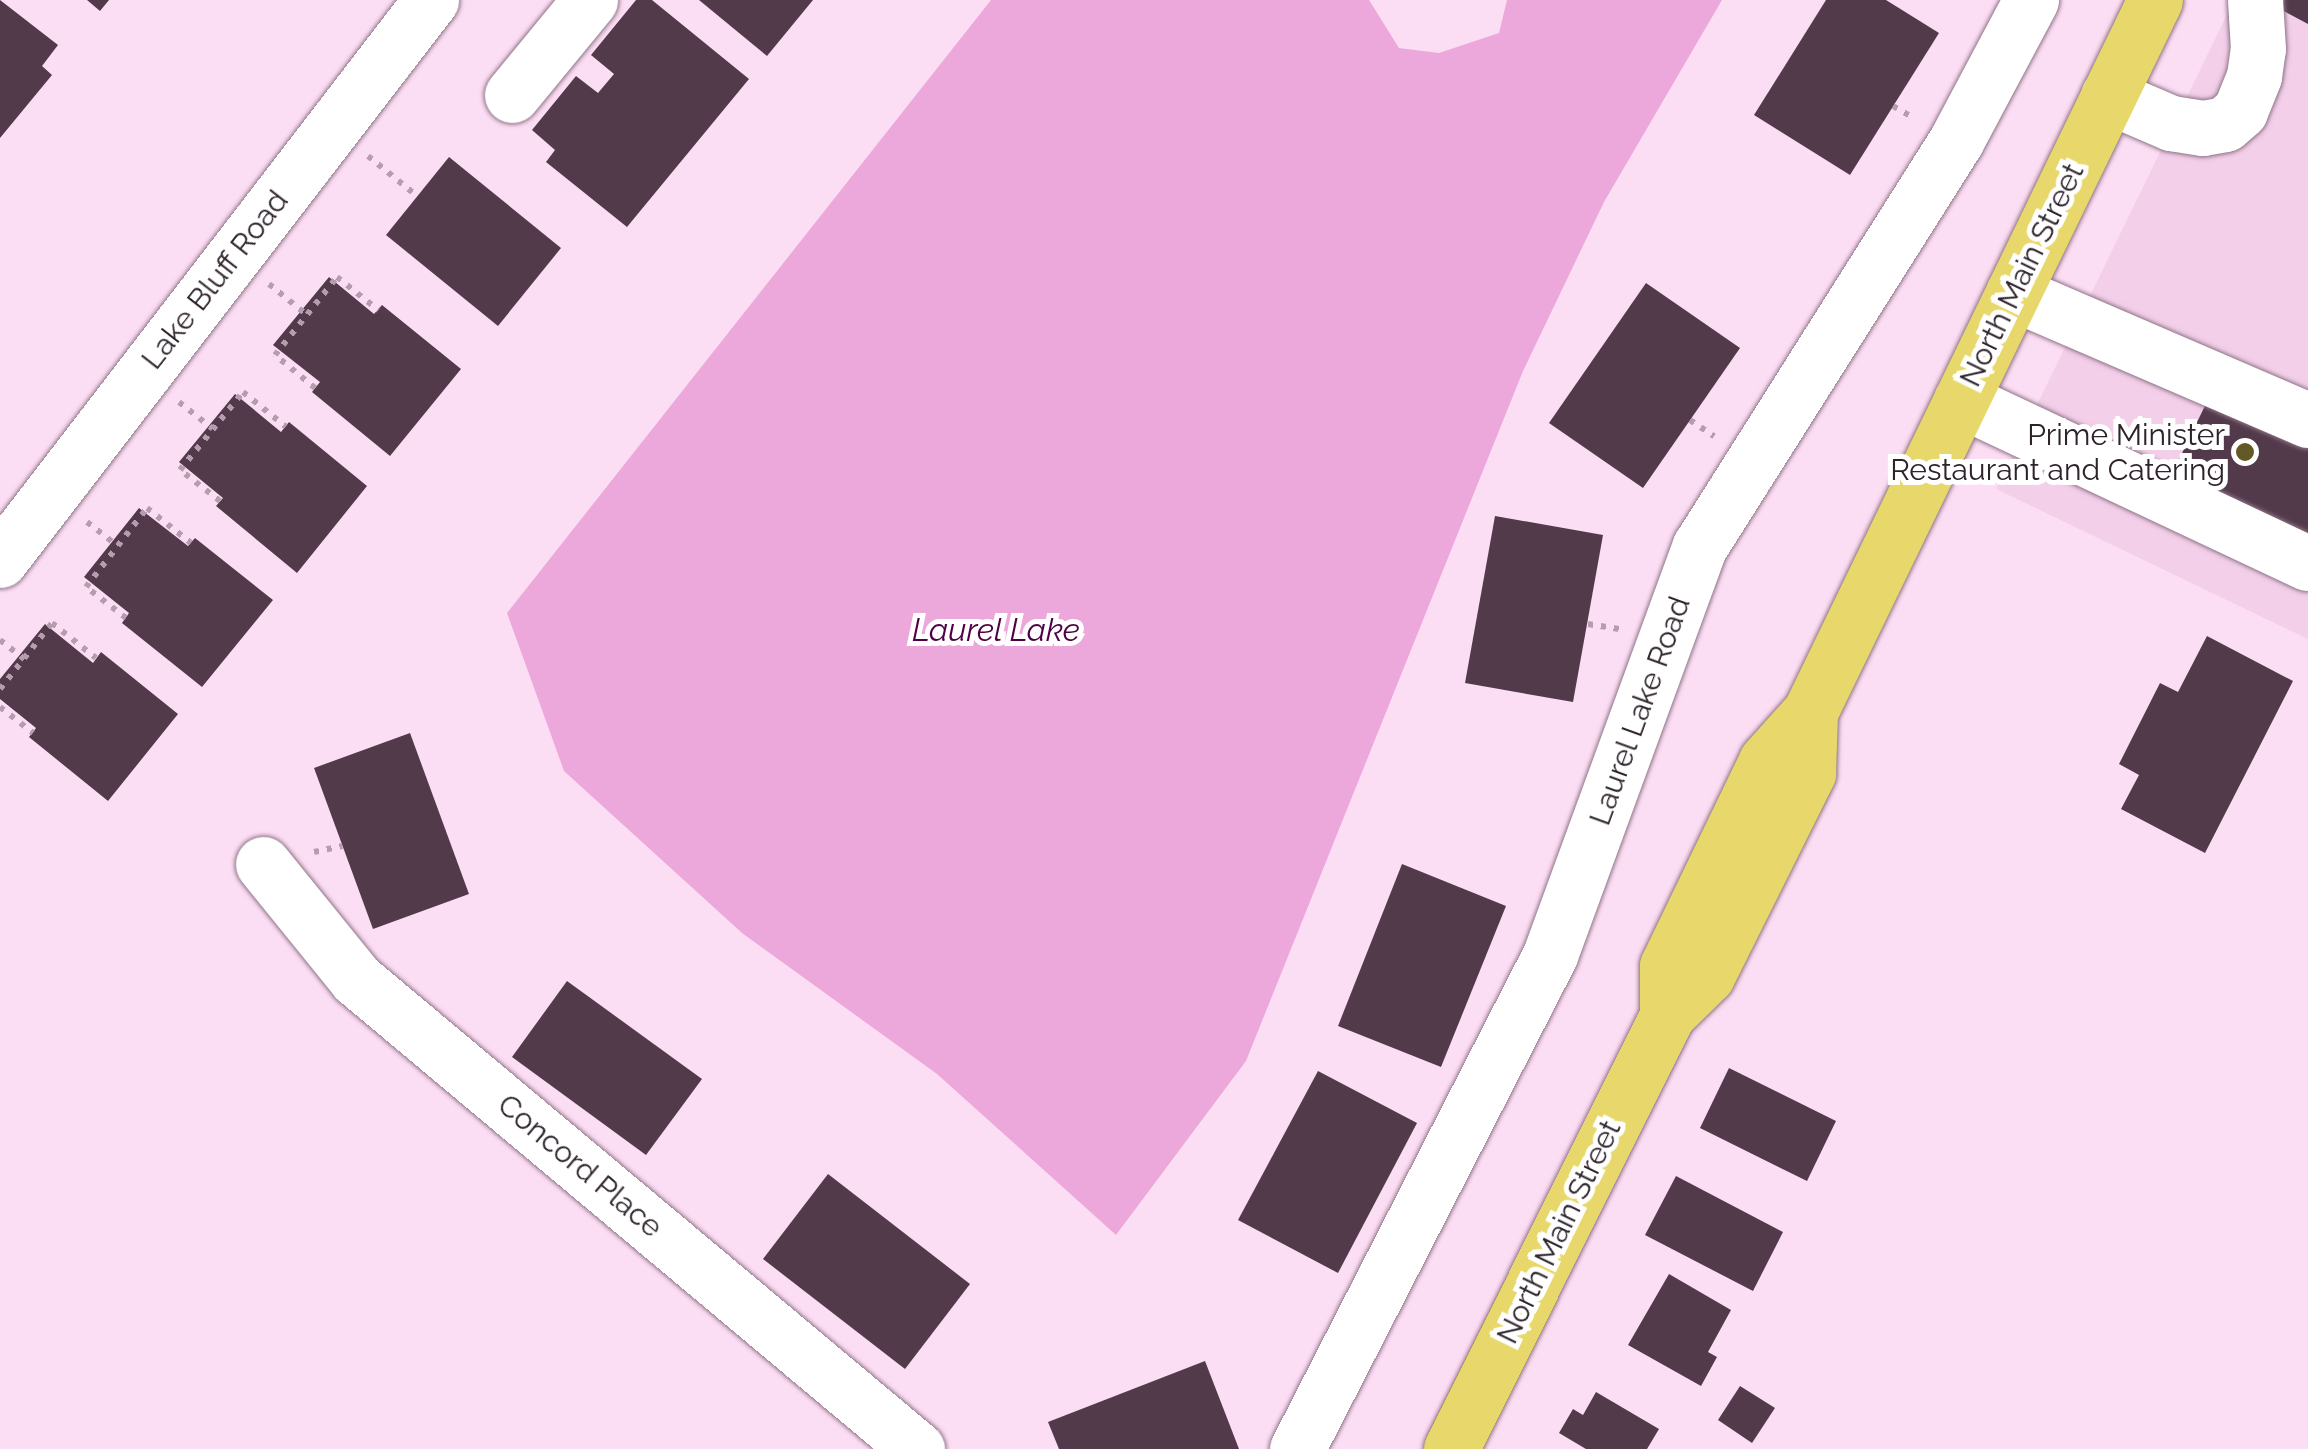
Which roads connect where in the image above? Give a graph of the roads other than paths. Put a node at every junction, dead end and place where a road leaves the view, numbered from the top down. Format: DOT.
graph roads {
  1 [pos="430,0"];
  2 [pos="590,0"];
  3 [pos="2031,0"];
  4 [pos="2155,0"];
  5 [pos="2241,6"];
  6 [pos="512,95"];
  7 [pos="2108,96"];
  8 [pos="2013,293"];
  9 [pos="1961,400"];
  10 [pos="2308,420"];
  11 [pos="0,560"];
  12 [pos="2308,563"];
  13 [pos="263,864"];
  14 [pos="917,1449"];
  15 [pos="1297,1449"];
  16 [pos="1451,1449"];
  1 -- 11 [label="street, Lake Bluff Road"];
  2 -- 6 [label="street"];
  3 -- 15 [label="street, Laurel Lake Road"];
  4 -- 7 [label="main road, North Main Street"];
  5 -- 7 [label="street"];
  7 -- 8 [label="main road, North Main Street"];
  8 -- 9 [label="main road, North Main Street"];
  8 -- 10 [label="street"];
  9 -- 12 [label="street"];
  9 -- 16 [label="main road, North Main Street"];
  13 -- 14 [label="street, Concord Place"];
}
